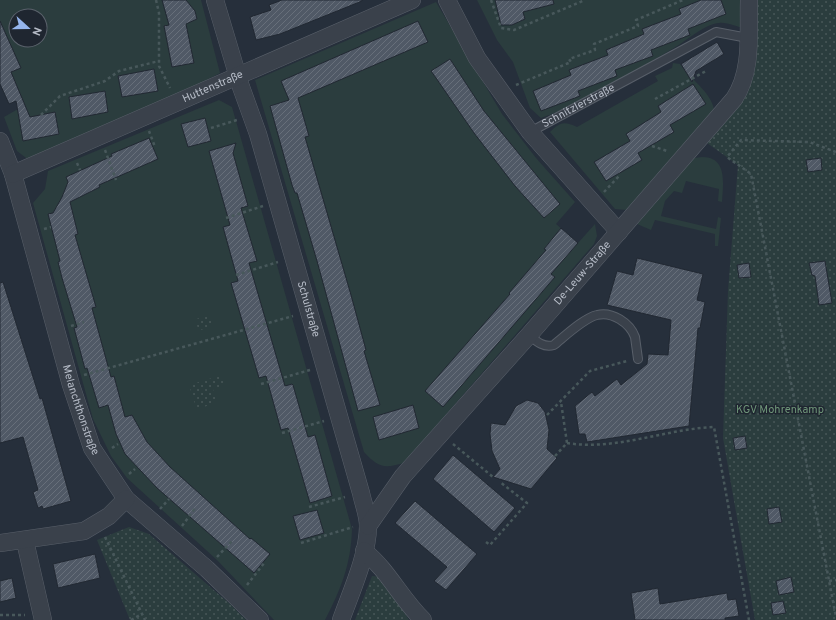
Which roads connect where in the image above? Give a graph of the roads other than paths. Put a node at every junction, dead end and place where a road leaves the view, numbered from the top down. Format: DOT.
graph roads {
  1 [pos="215,0"];
  2 [pos="412,0"];
  3 [pos="447,0"];
  4 [pos="749,0"];
  5 [pos="748,38"];
  6 [pos="238,77"];
  7 [pos="530,132"];
  8 [pos="0,141"];
  9 [pos="13,174"];
  10 [pos="619,232"];
  11 [pos="529,335"];
  12 [pos="638,358"];
  13 [pos="126,499"];
  14 [pos="368,524"];
  15 [pos="25,541"];
  16 [pos="0,543"];
  17 [pos="364,551"];
  18 [pos="42,618"];
  19 [pos="260,620"];
  20 [pos="341,620"];
  21 [pos="423,620"];
  1 -- 6 [label="street, Schulstraße"];
  2 -- 6 [label="street, Huttenstraße"];
  3 -- 7 [label="street"];
  4 -- 5 [label="street, De-Leuw-Straße"];
  5 -- 7 [label="lane, Schnitzlerstraße"];
  5 -- 10 [label="street, De-Leuw-Straße"];
  6 -- 9 [label="street, Huttenstraße"];
  6 -- 14 [label="street, Schulstraße"];
  7 -- 10 [label="street, Schnitzlerstraße"];
  8 -- 9 [label="street, Melanchthonstraße"];
  9 -- 13 [label="street, Melanchthonstraße"];
  10 -- 11 [label="street, De-Leuw-Straße"];
  11 -- 12 [label="lane"];
  11 -- 14 [label="street, De-Leuw-Straße"];
  13 -- 15 [label="street"];
  13 -- 19 [label="street, Melanchthonstraße"];
  14 -- 17 [label="street, Schulstraße"];
  15 -- 16 [label="street"];
  15 -- 18 [label="street"];
  17 -- 20 [label="street, Schulstraße"];
  17 -- 21 [label="street"];
}
